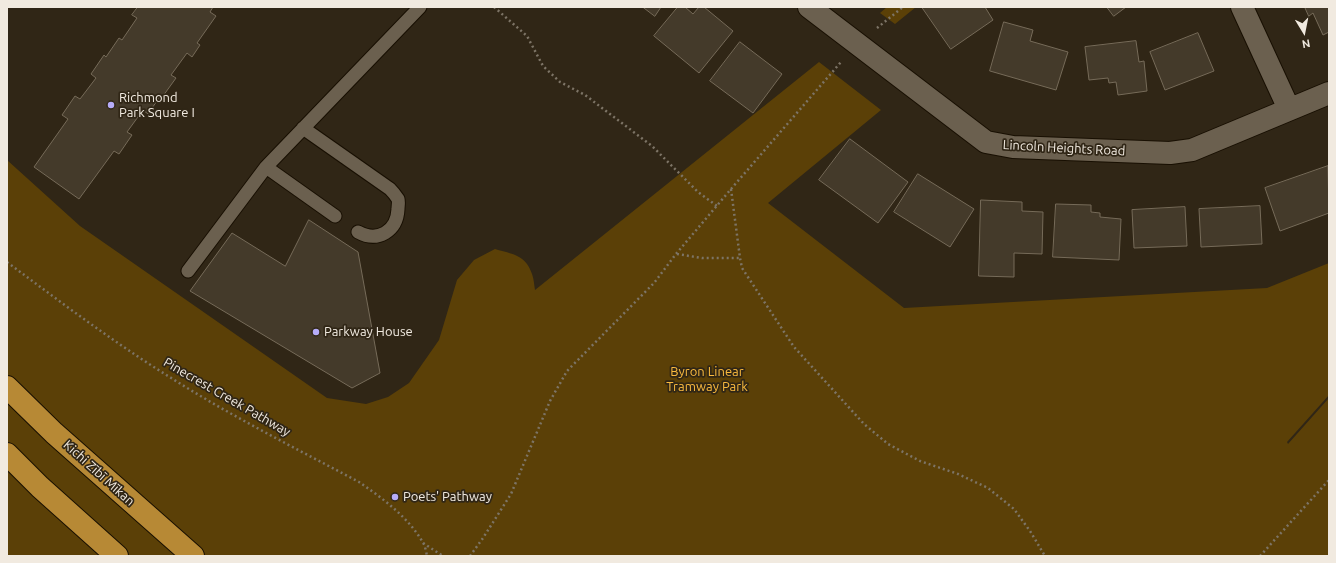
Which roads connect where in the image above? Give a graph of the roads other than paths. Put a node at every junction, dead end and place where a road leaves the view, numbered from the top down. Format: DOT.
graph roads {
  1 [pos="420,7"];
  2 [pos="809,7"];
  3 [pos="1242,7"];
  4 [pos="1329,93"];
  5 [pos="1289,109"];
  6 [pos="303,128"];
  7 [pos="266,167"];
  8 [pos="335,216"];
  9 [pos="358,232"];
  10 [pos="188,271"];
  11 [pos="7,387"];
  12 [pos="7,454"];
  13 [pos="117,556"];
  14 [pos="193,556"];
  1 -- 6 [label="lane"];
  2 -- 5 [label="street, Lincoln Heights Road"];
  3 -- 5 [label="street"];
  4 -- 5 [label="street, Lincoln Heights Road"];
  6 -- 7 [label="lane"];
  6 -- 9 [label="lane"];
  7 -- 8 [label="lane"];
  7 -- 10 [label="lane"];
  11 -- 14 [label="highway, Kichi Zībī Mīkan"];
  12 -- 13 [label="highway"];
}
